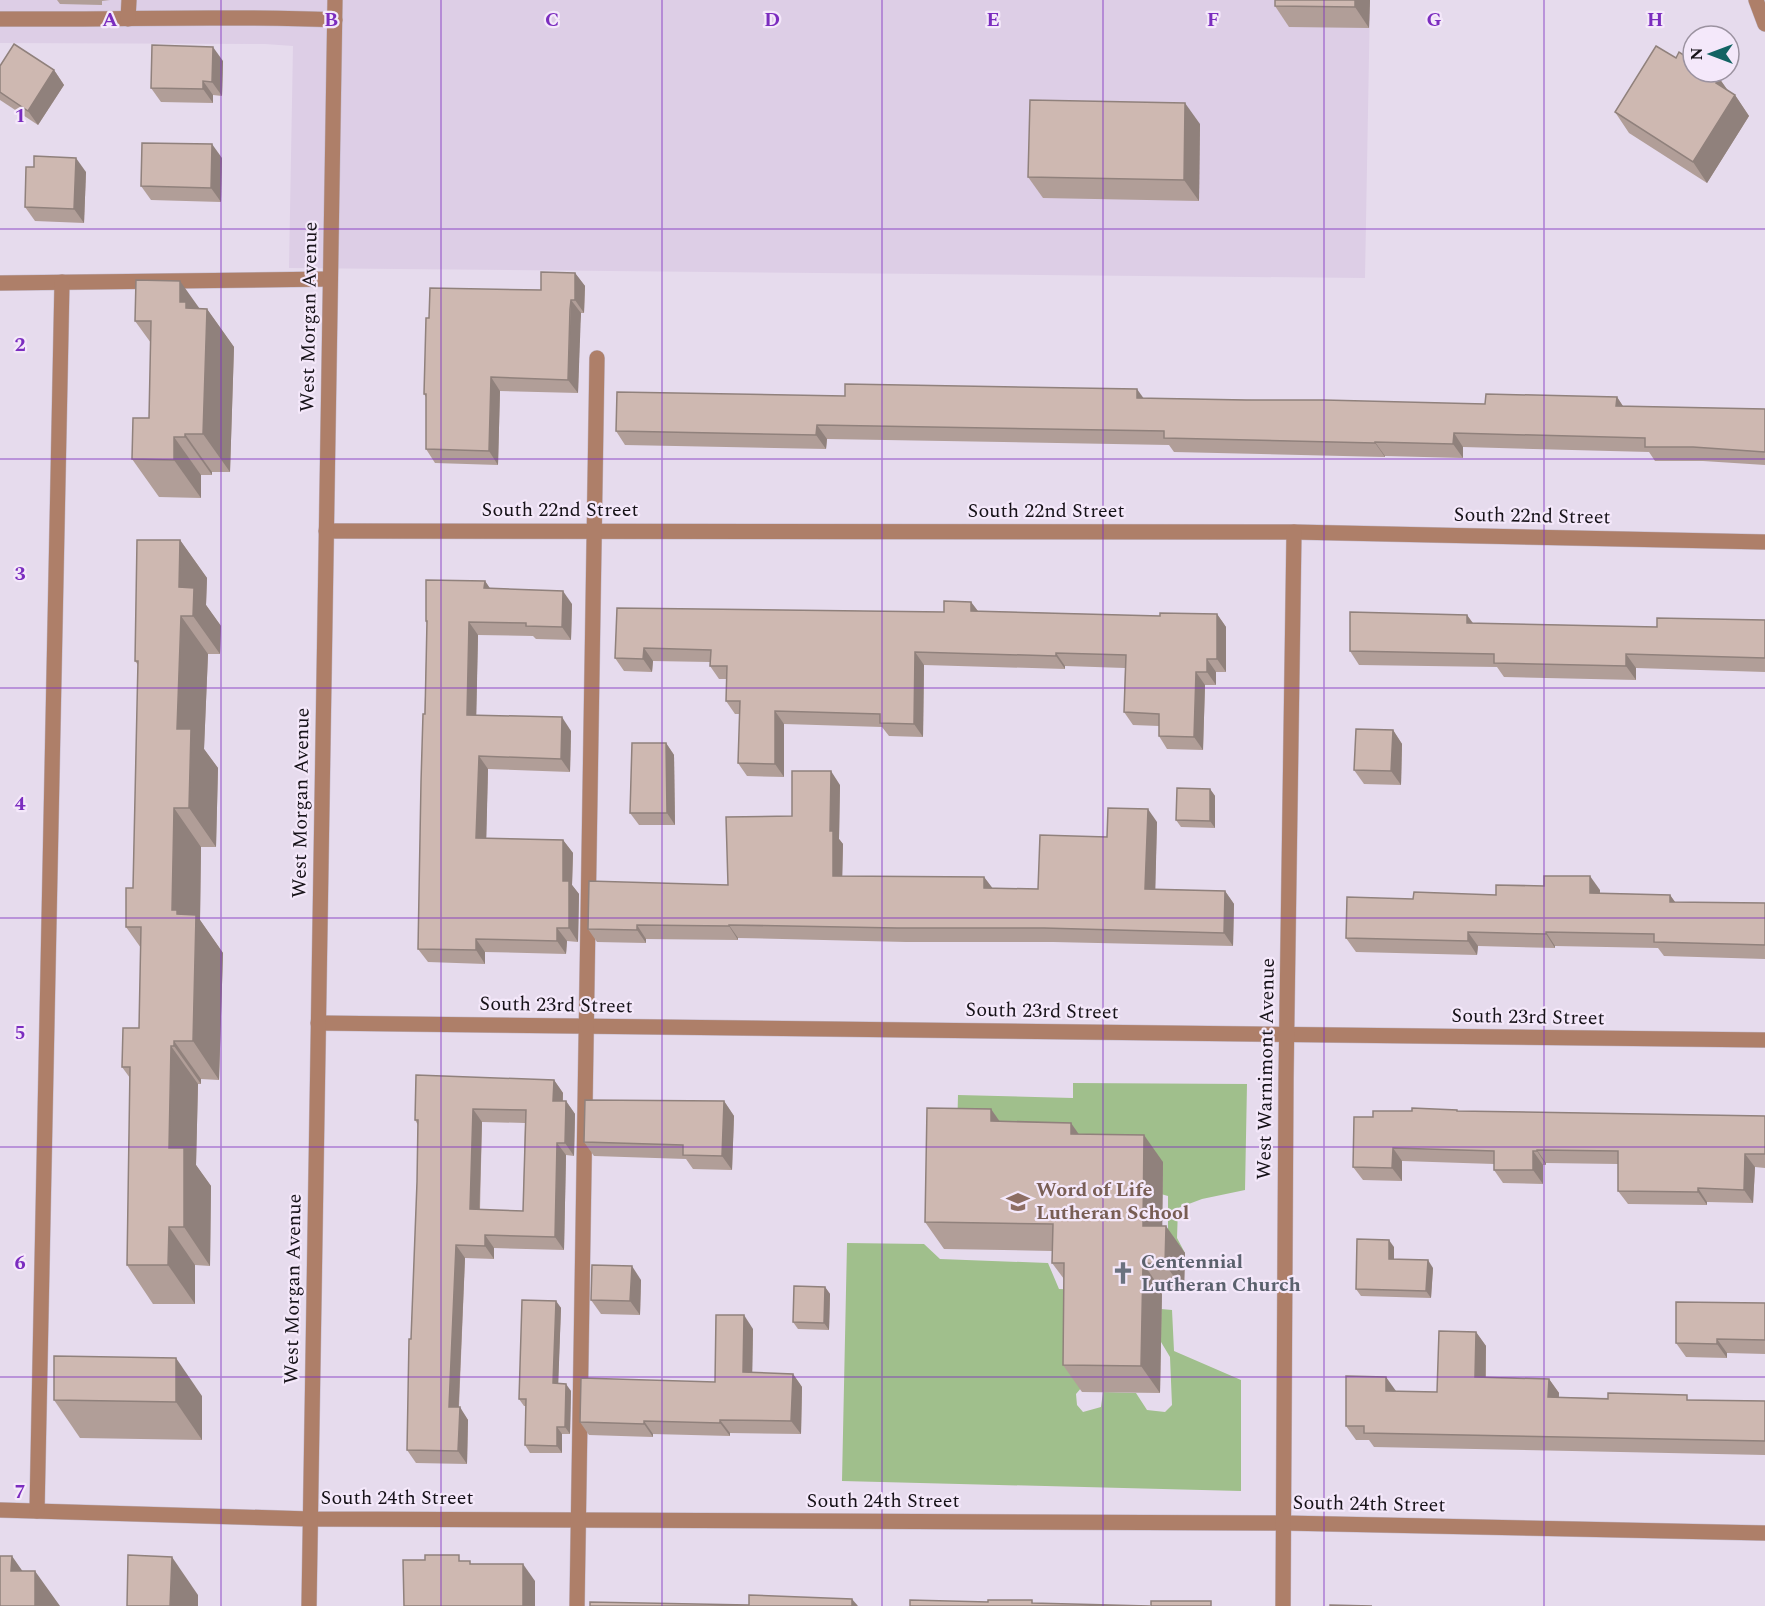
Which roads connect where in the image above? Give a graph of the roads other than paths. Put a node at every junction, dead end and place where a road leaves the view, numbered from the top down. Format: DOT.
graph roads {
  1 [pos="129,0"];
  2 [pos="335,0"];
  3 [pos="1756,0"];
  4 [pos="0,19"];
  5 [pos="128,19"];
  6 [pos="335,20"];
  7 [pos="1765,24"];
  8 [pos="330,279"];
  9 [pos="62,282"];
  10 [pos="0,283"];
  11 [pos="597,358"];
  12 [pos="326,531"];
  13 [pos="595,531"];
  14 [pos="1294,532"];
  15 [pos="1765,542"];
  16 [pos="318,1023"];
  17 [pos="587,1027"];
  18 [pos="1287,1036"];
  19 [pos="1765,1040"];
  20 [pos="0,1510"];
  21 [pos="37,1511"];
  22 [pos="310,1519"];
  23 [pos="578,1520"];
  24 [pos="1284,1523"];
  25 [pos="1765,1533"];
  26 [pos="309,1606"];
  27 [pos="577,1606"];
  28 [pos="1283,1606"];
  1 -- 5 [label="street"];
  2 -- 6 [label="street, West Morgan Avenue"];
  3 -- 7 [label="street"];
  4 -- 5 [label="street"];
  5 -- 6 [label="street"];
  6 -- 8 [label="street, West Morgan Avenue"];
  8 -- 9 [label="street"];
  8 -- 12 [label="street, West Morgan Avenue"];
  9 -- 10 [label="street"];
  9 -- 21 [label="street"];
  11 -- 13 [label="street"];
  12 -- 13 [label="street, South 22nd Street"];
  12 -- 16 [label="street, West Morgan Avenue"];
  13 -- 14 [label="street, South 22nd Street"];
  13 -- 17 [label="street"];
  14 -- 15 [label="street, South 22nd Street"];
  14 -- 18 [label="street, West Warnimont Avenue"];
  16 -- 17 [label="street, South 23rd Street"];
  16 -- 22 [label="street, West Morgan Avenue"];
  17 -- 18 [label="street, South 23rd Street"];
  17 -- 23 [label="street"];
  18 -- 19 [label="street, South 23rd Street"];
  18 -- 24 [label="street, West Warnimont Avenue"];
  20 -- 21 [label="street, South 24th Street"];
  21 -- 22 [label="street, South 24th Street"];
  22 -- 23 [label="street, South 24th Street"];
  22 -- 26 [label="street, West Morgan Avenue"];
  23 -- 24 [label="street, South 24th Street"];
  23 -- 27 [label="street"];
  24 -- 25 [label="street, South 24th Street"];
  24 -- 28 [label="street, West Warnimont Avenue"];
}
